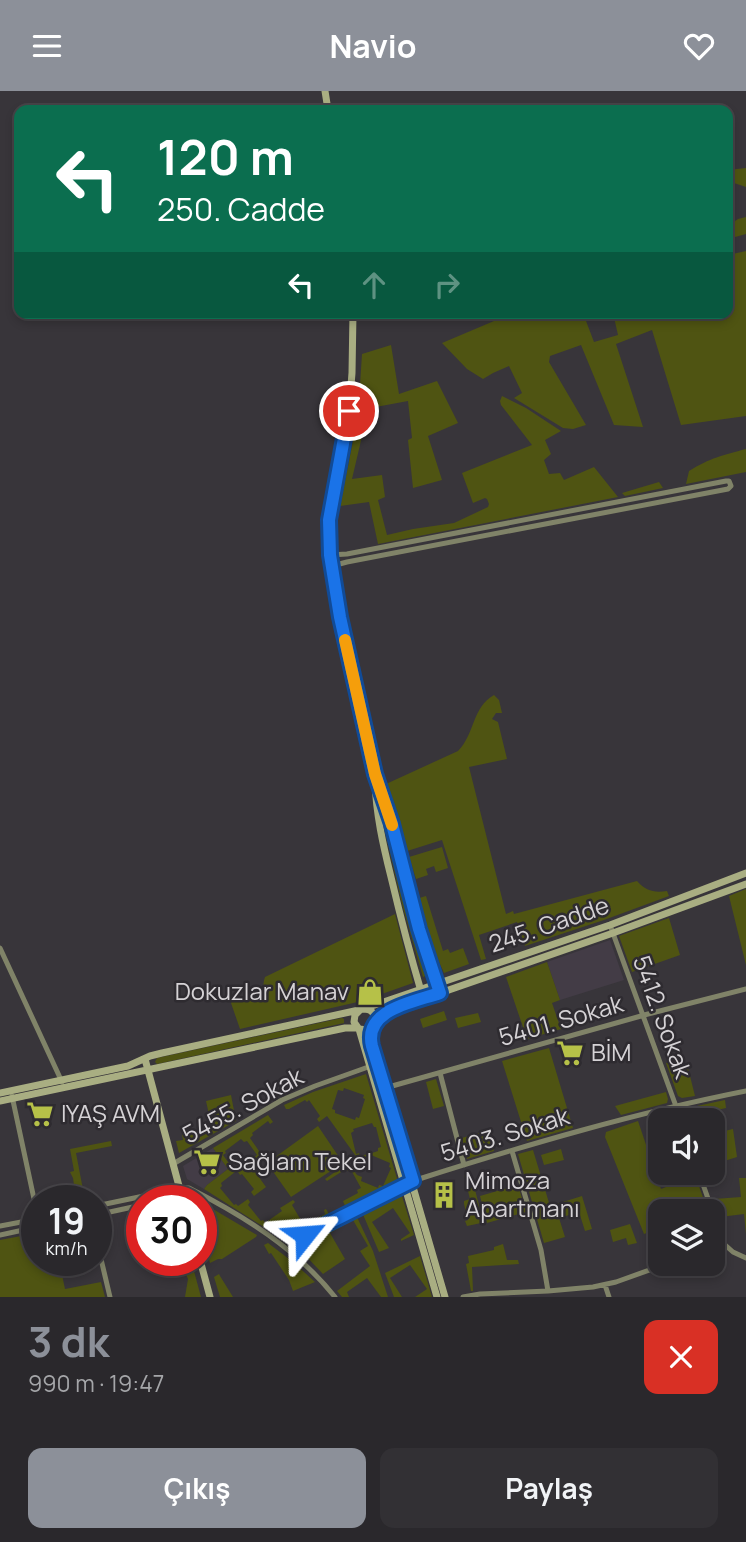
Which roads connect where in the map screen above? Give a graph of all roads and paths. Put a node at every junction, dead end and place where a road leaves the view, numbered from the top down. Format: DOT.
graph roads {
  1 [pos="353,319"];
  2 [pos="330,555"];
  3 [pos="332,566"];
  4 [pos="375,774"];
  5 [pos="746,873"];
  6 [pos="746,884"];
  7 [pos="611,929"];
  8 [pos="0,948"];
  9 [pos="439,989"];
  10 [pos="746,989"];
  11 [pos="421,990"];
  12 [pos="424,999"];
  13 [pos="362,1009"];
  14 [pos="643,1016"];
  15 [pos="374,1025"];
  16 [pos="359,1029"];
  17 [pos="145,1059"];
  18 [pos="371,1066"];
  19 [pos="148,1071"];
  20 [pos="440,1073"];
  21 [pos="63,1084"];
  22 [pos="385,1088"];
  23 [pos="746,1090"];
  24 [pos="0,1093"];
  25 [pos="12,1095"];
  26 [pos="0,1101"];
  27 [pos="676,1105"];
  28 [pos="677,1108"];
  29 [pos="512,1151"];
  30 [pos="173,1164"];
  31 [pos="464,1165"];
  32 [pos="409,1183"];
  33 [pos="31,1185"];
  34 [pos="179,1185"];
  35 [pos="217,1204"];
  36 [pos="21,1222"];
  37 [pos="0,1226"];
  38 [pos="21,1230"];
  39 [pos="0,1235"];
  40 [pos="725,1245"];
  41 [pos="289,1250"];
  42 [pos="746,1258"];
  43 [pos="648,1270"];
  44 [pos="105,1276"];
  45 [pos="204,1276"];
  46 [pos="605,1285"];
  47 [pos="548,1291"];
  48 [pos="110,1297"];
  49 [pos="210,1297"];
  50 [pos="335,1297"];
  51 [pos="437,1297"];
  52 [pos="445,1297"];
  53 [pos="463,1297"];
  54 [pos="609,1297"];
  1 -- 2 [label="street"];
  2 -- 3 [label="street"];
  2 -- 3 [label="street"];
  3 -- 4 [label="street"];
  4 -- 9 [label="street"];
  4 -- 11 [label="street"];
  5 -- 7 [label="street, 245. Cadde"];
  6 -- 7 [label="street, 245. Cadde"];
  7 -- 9 [label="street, 245. Cadde"];
  7 -- 14 [label="street, 5412. Sokak"];
  8 -- 21 [label="street"];
  9 -- 11 [label="street, 245. Cadde"];
  9 -- 12 [label="street, 245. Cadde"];
  10 -- 14 [label="street, 5401. Sokak"];
  11 -- 12 [label="street"];
  11 -- 13 [label="street, 245. Cadde"];
  12 -- 15 [label="street, 245. Cadde"];
  13 -- 15 [label="street"];
  13 -- 16 [label="street"];
  13 -- 17 [label="street, 245. Cadde"];
  14 -- 20 [label="street, 5401. Sokak"];
  14 -- 27 [label="street, 5412. Sokak"];
  15 -- 16 [label="street"];
  15 -- 22 [label="street"];
  16 -- 18 [label="street"];
  16 -- 19 [label="street, 245. Cadde"];
  17 -- 19 [label="street"];
  17 -- 21 [label="street, 245. Cadde"];
  18 -- 30 [label="street, 5455. Sokak"];
  18 -- 32 [label="street"];
  19 -- 21 [label="street, 245. Cadde"];
  19 -- 30 [label="street"];
  20 -- 22 [label="street, 5401. Sokak"];
  20 -- 31 [label="street"];
  21 -- 25 [label="street, 245. Cadde"];
  22 -- 32 [label="street"];
  23 -- 27 [label="street, 5403. Sokak"];
  24 -- 25 [label="street, 245. Cadde"];
  25 -- 26 [label="street, 245. Cadde"];
  25 -- 33 [label="street"];
  27 -- 28 [label="street, 5412. Sokak"];
  27 -- 29 [label="street, 5403. Sokak"];
  29 -- 31 [label="street, 5403. Sokak"];
  29 -- 47 [label="street"];
  30 -- 34 [label="street"];
  31 -- 32 [label="street, 5403. Sokak"];
  32 -- 41 [label="street, 5403. Sokak"];
  32 -- 51 [label="street"];
  32 -- 52 [label="street"];
  35 -- 41 [label="street"];
  36 -- 37 [label="street"];
  38 -- 39 [label="street"];
  40 -- 42 [label="street"];
  41 -- 50 [label="street"];
  43 -- 46 [label="street"];
  44 -- 48 [label="street"];
  45 -- 49 [label="street"];
  46 -- 47 [label="street"];
  46 -- 54 [label="street"];
  47 -- 53 [label="street"];
}
